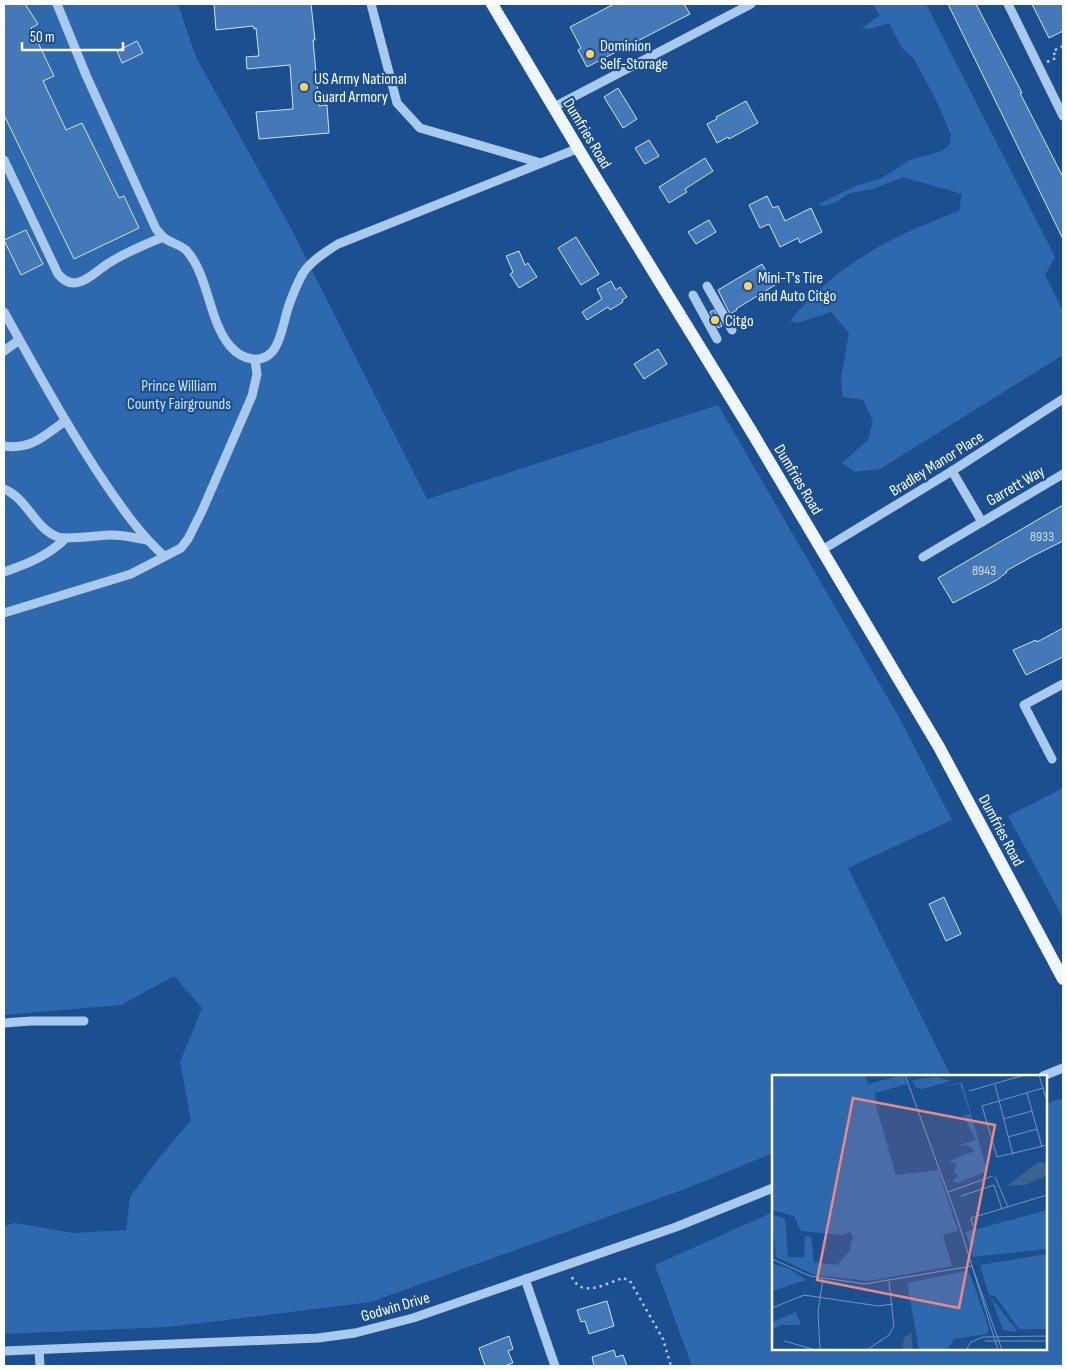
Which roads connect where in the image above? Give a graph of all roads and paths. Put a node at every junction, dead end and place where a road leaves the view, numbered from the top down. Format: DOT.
graph roads {
  1 [pos="56,4"];
  2 [pos="371,4"];
  3 [pos="492,4"];
  4 [pos="751,4"];
  5 [pos="1008,4"];
  6 [pos="554,107"];
  7 [pos="1063,116"];
  8 [pos="579,148"];
  9 [pos="4,160"];
  10 [pos="541,163"];
  11 [pos="163,237"];
  12 [pos="707,286"];
  13 [pos="693,295"];
  14 [pos="4,312"];
  15 [pos="6,324"];
  16 [pos="732,330"];
  17 [pos="717,339"];
  18 [pos="20,340"];
  19 [pos="4,351"];
  20 [pos="255,360"];
  21 [pos="1063,399"];
  22 [pos="65,421"];
  23 [pos="4,446"];
  24 [pos="952,472"];
  25 [pos="1063,474"];
  26 [pos="4,489"];
  27 [pos="982,522"];
  28 [pos="66,538"];
  29 [pos="147,540"];
  30 [pos="822,550"];
  31 [pos="164,556"];
  32 [pos="923,557"];
  33 [pos="4,572"];
  34 [pos="4,613"];
  35 [pos="1063,684"];
  36 [pos="1052,759"];
  37 [pos="1063,979"];
  38 [pos="84,1021"];
  39 [pos="4,1023"];
  40 [pos="1063,1068"];
  41 [pos="1046,1075"];
  42 [pos="772,1188"];
  43 [pos="572,1277"];
  44 [pos="525,1279"];
  45 [pos="39,1350"];
  46 [pos="4,1351"];
  47 [pos="40,1366"];
  48 [pos="555,1366"];
  49 [pos="671,1366"];
  1 -- 11 [label="street"];
  2 -- 10 [label="street"];
  3 -- 6 [label="main road, Dumfries Road"];
  4 -- 6 [label="street"];
  5 -- 7 [label="street"];
  6 -- 8 [label="main road, Dumfries Road"];
  8 -- 10 [label="street"];
  8 -- 30 [label="main road, Dumfries Road"];
  9 -- 11 [label="street"];
  10 -- 20 [label="street"];
  11 -- 20 [label="street"];
  12 -- 16 [label="street"];
  13 -- 17 [label="street"];
  14 -- 15 [label="street"];
  15 -- 18 [label="street"];
  18 -- 19 [label="street"];
  18 -- 22 [label="street"];
  20 -- 31 [label="street"];
  21 -- 24 [label="street, Bradley Manor Place"];
  22 -- 23 [label="street"];
  22 -- 29 [label="street"];
  24 -- 27 [label="street, Garrett Way"];
  24 -- 30 [label="street, Bradley Manor Place"];
  25 -- 27 [label="street, Garrett Way"];
  26 -- 28 [label="street"];
  27 -- 32 [label="street, Garrett Way"];
  28 -- 29 [label="street"];
  28 -- 33 [label="street"];
  29 -- 31 [label="street"];
  30 -- 37 [label="main road, Dumfries Road"];
  31 -- 34 [label="street"];
  35 -- 36 [label="street"];
  38 -- 39 [label="street"];
  40 -- 41 [label="street"];
  42 -- 44 [label="street, Godwin Drive"];
  43 -- 49 [label="path"];
  44 -- 45 [label="street, Godwin Drive"];
  44 -- 48 [label="street"];
  45 -- 46 [label="street, Godwin Drive"];
  45 -- 47 [label="street"];
}
